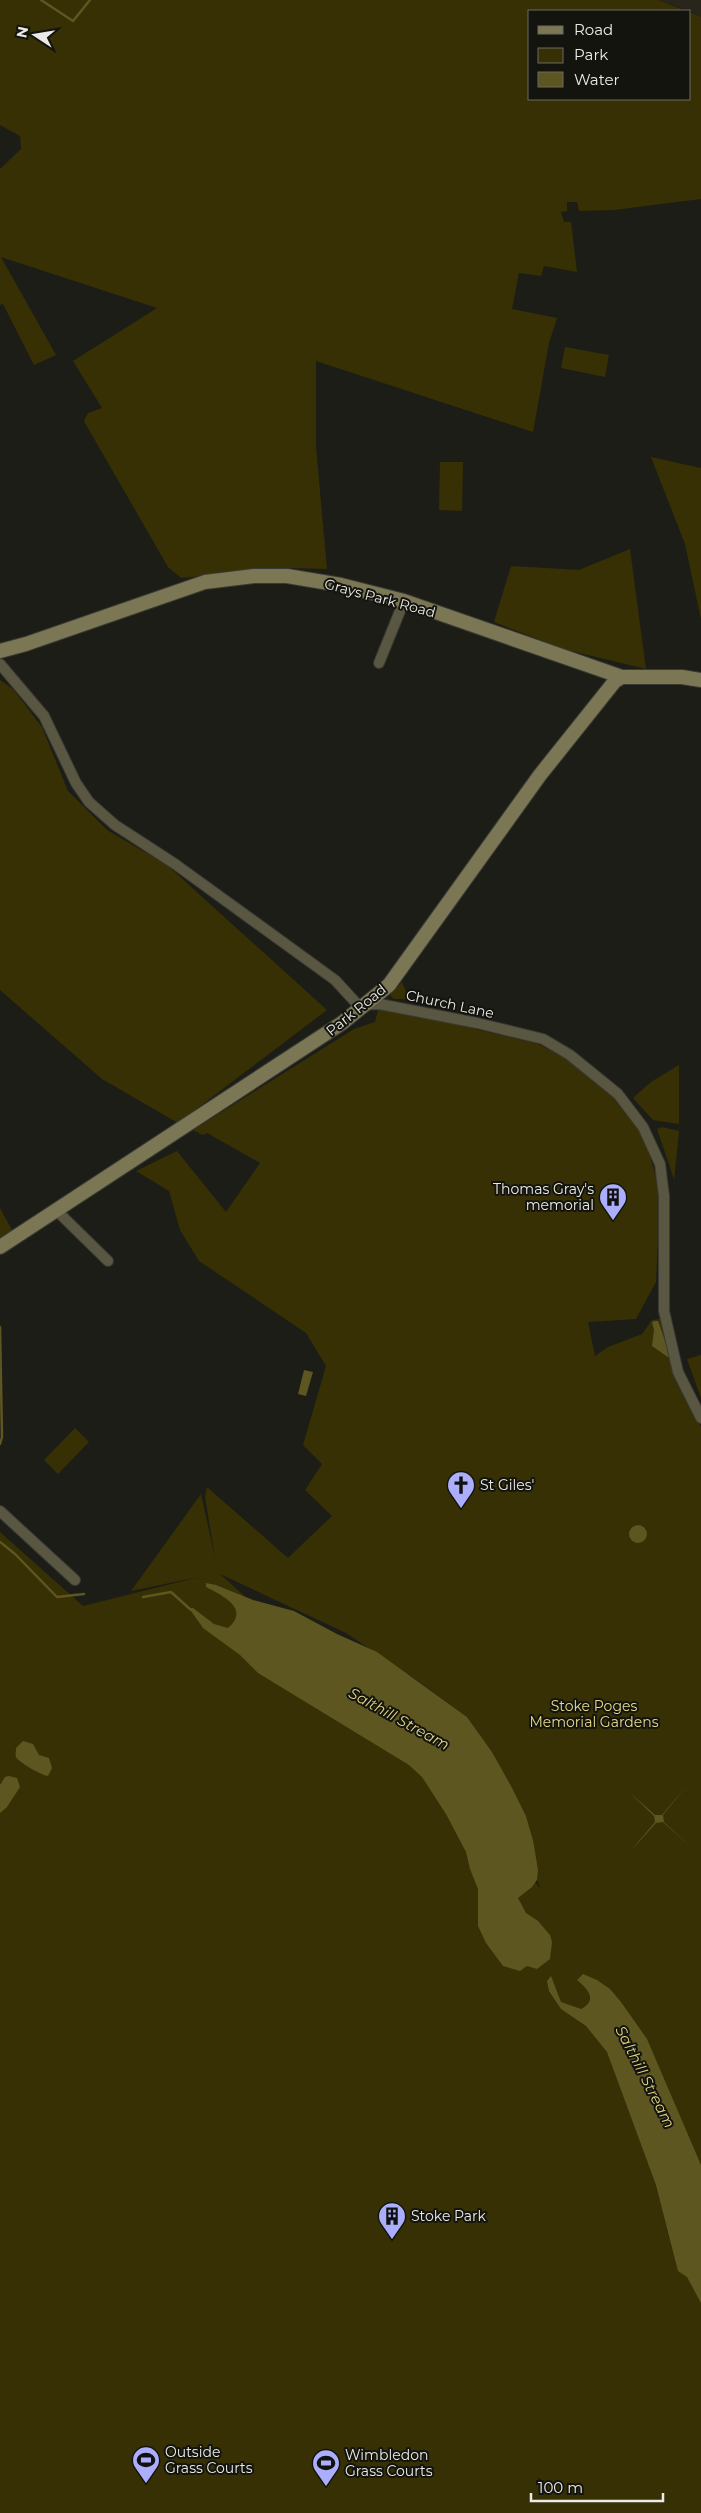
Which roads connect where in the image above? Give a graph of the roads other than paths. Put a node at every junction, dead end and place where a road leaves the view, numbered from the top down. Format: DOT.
graph roads {
  1 [pos="404,601"];
  2 [pos="0,651"];
  3 [pos="379,663"];
  4 [pos="0,664"];
  5 [pos="622,677"];
  6 [pos="701,680"];
  7 [pos="364,1006"];
  8 [pos="56,1210"];
  9 [pos="0,1247"];
  10 [pos="108,1260"];
  11 [pos="701,1418"];
  12 [pos="0,1511"];
  13 [pos="75,1580"];
  1 -- 2 [label="main road, Grays Park Road"];
  1 -- 3 [label="street"];
  1 -- 5 [label="main road, Grays Park Road"];
  4 -- 7 [label="street"];
  5 -- 6 [label="main road, Grays Park Road"];
  5 -- 7 [label="main road, Park Road"];
  7 -- 8 [label="main road, Park Road"];
  7 -- 11 [label="street, Church Lane"];
  8 -- 9 [label="main road, Park Road"];
  8 -- 10 [label="street"];
  12 -- 13 [label="street"];
}
